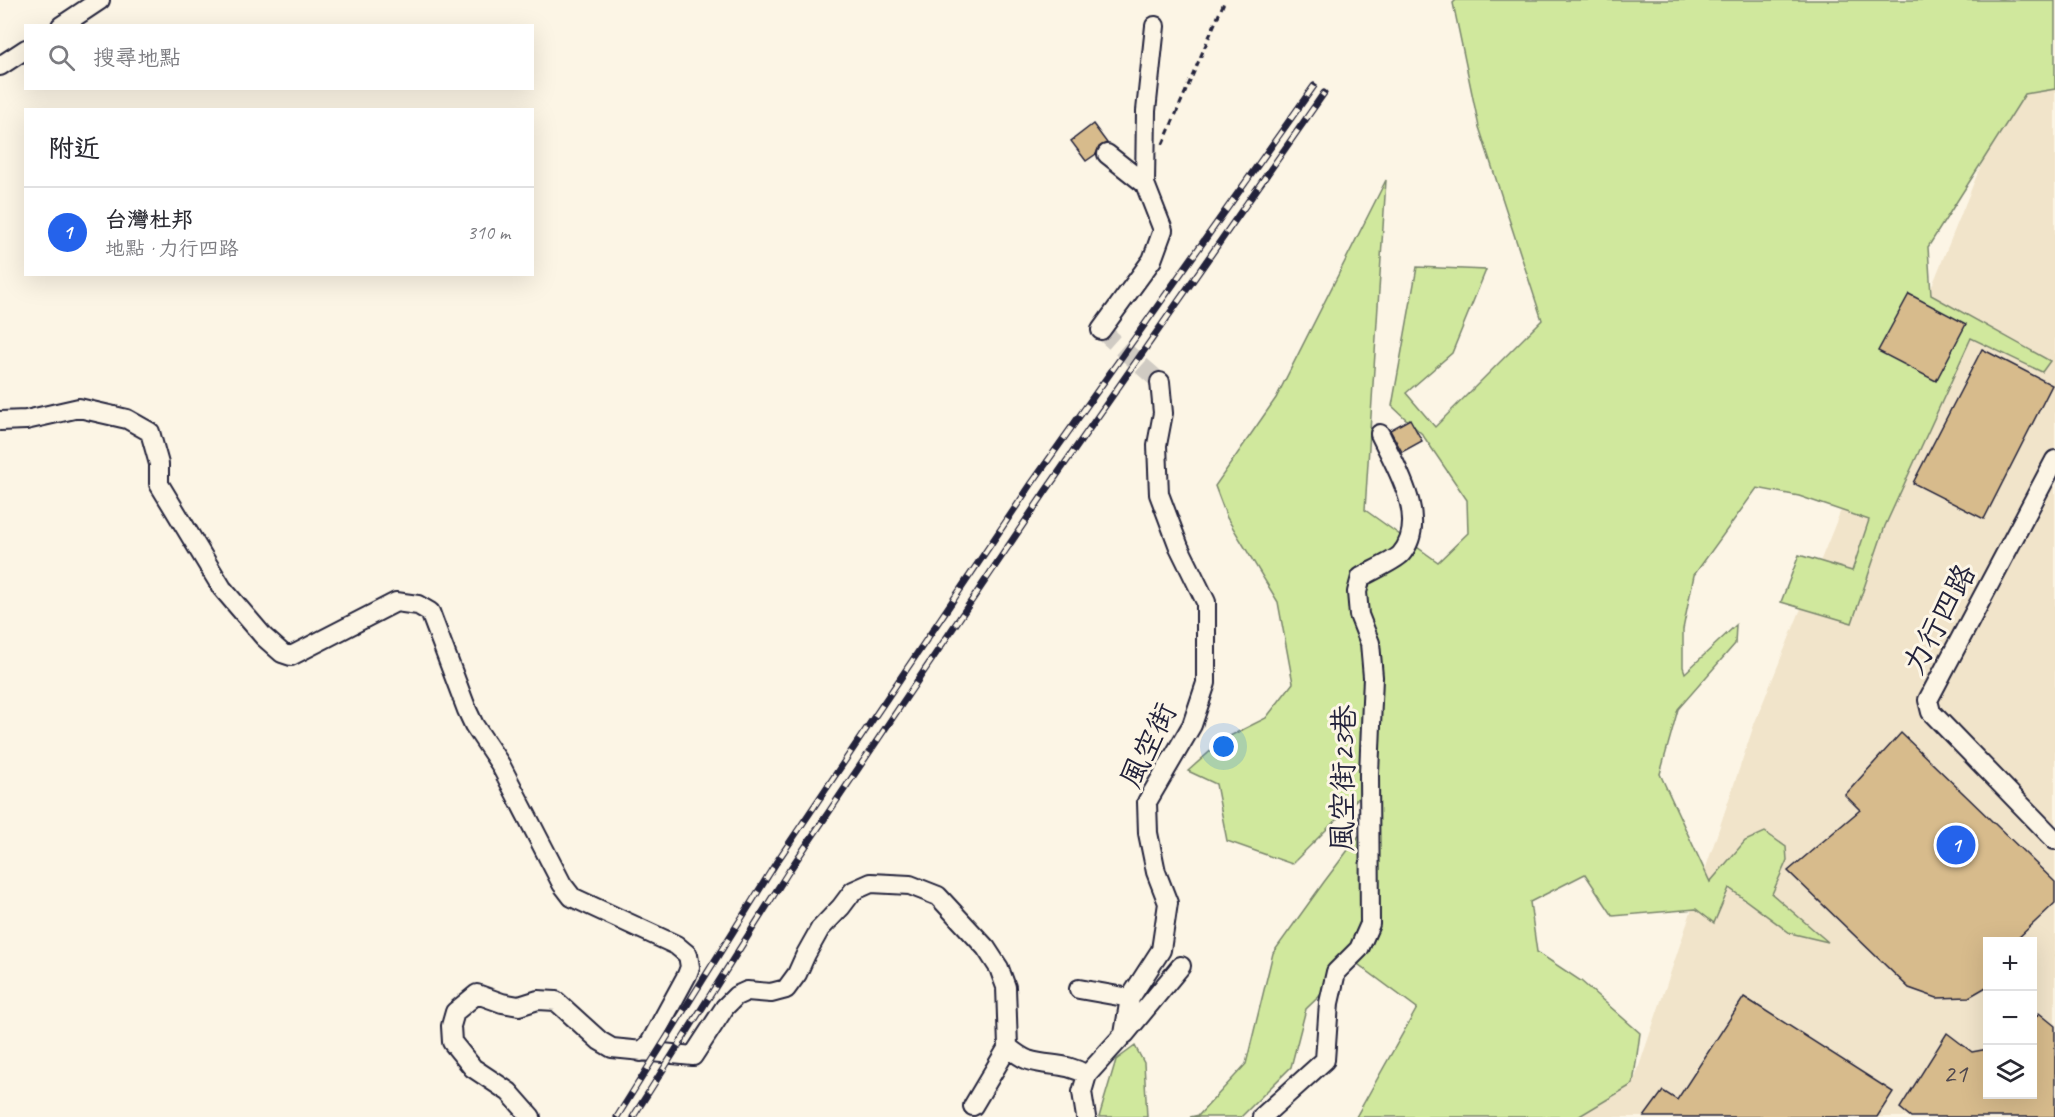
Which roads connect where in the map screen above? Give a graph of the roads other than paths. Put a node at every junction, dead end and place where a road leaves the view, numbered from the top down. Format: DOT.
graph roads {
  1 [pos="100,0"];
  2 [pos="64,24"];
  3 [pos="1155,26"];
  4 [pos="24,50"];
  5 [pos="0,66"];
  6 [pos="1107,154"];
  7 [pos="1145,184"];
  8 [pos="1101,330"];
  9 [pos="1160,382"];
  10 [pos="0,421"];
  11 [pos="1380,434"];
  12 [pos="2055,459"];
  13 [pos="2055,840"];
  14 [pos="1181,966"];
  15 [pos="1079,989"];
  16 [pos="1130,998"];
  17 [pos="1124,1034"];
  18 [pos="1008,1047"];
  19 [pos="640,1052"];
  20 [pos="1087,1075"];
  21 [pos="973,1106"];
  22 [pos="531,1117"];
  23 [pos="1086,1117"];
  24 [pos="1262,1117"];
  1 -- 2 [label="street"];
  3 -- 7 [label="street"];
  4 -- 5 [label="street"];
  6 -- 7 [label="street"];
  7 -- 8 [label="street"];
  9 -- 16 [label="street, 風空街"];
  10 -- 19 [label="street"];
  11 -- 24 [label="street, 風空街23巷"];
  12 -- 13 [label="street, 力行四路"];
  14 -- 17 [label="street"];
  15 -- 16 [label="street"];
  16 -- 17 [label="street, 風空街"];
  17 -- 20 [label="street"];
  18 -- 19 [label="street"];
  18 -- 20 [label="street"];
  18 -- 21 [label="street"];
  19 -- 22 [label="street"];
  20 -- 23 [label="street"];
}
